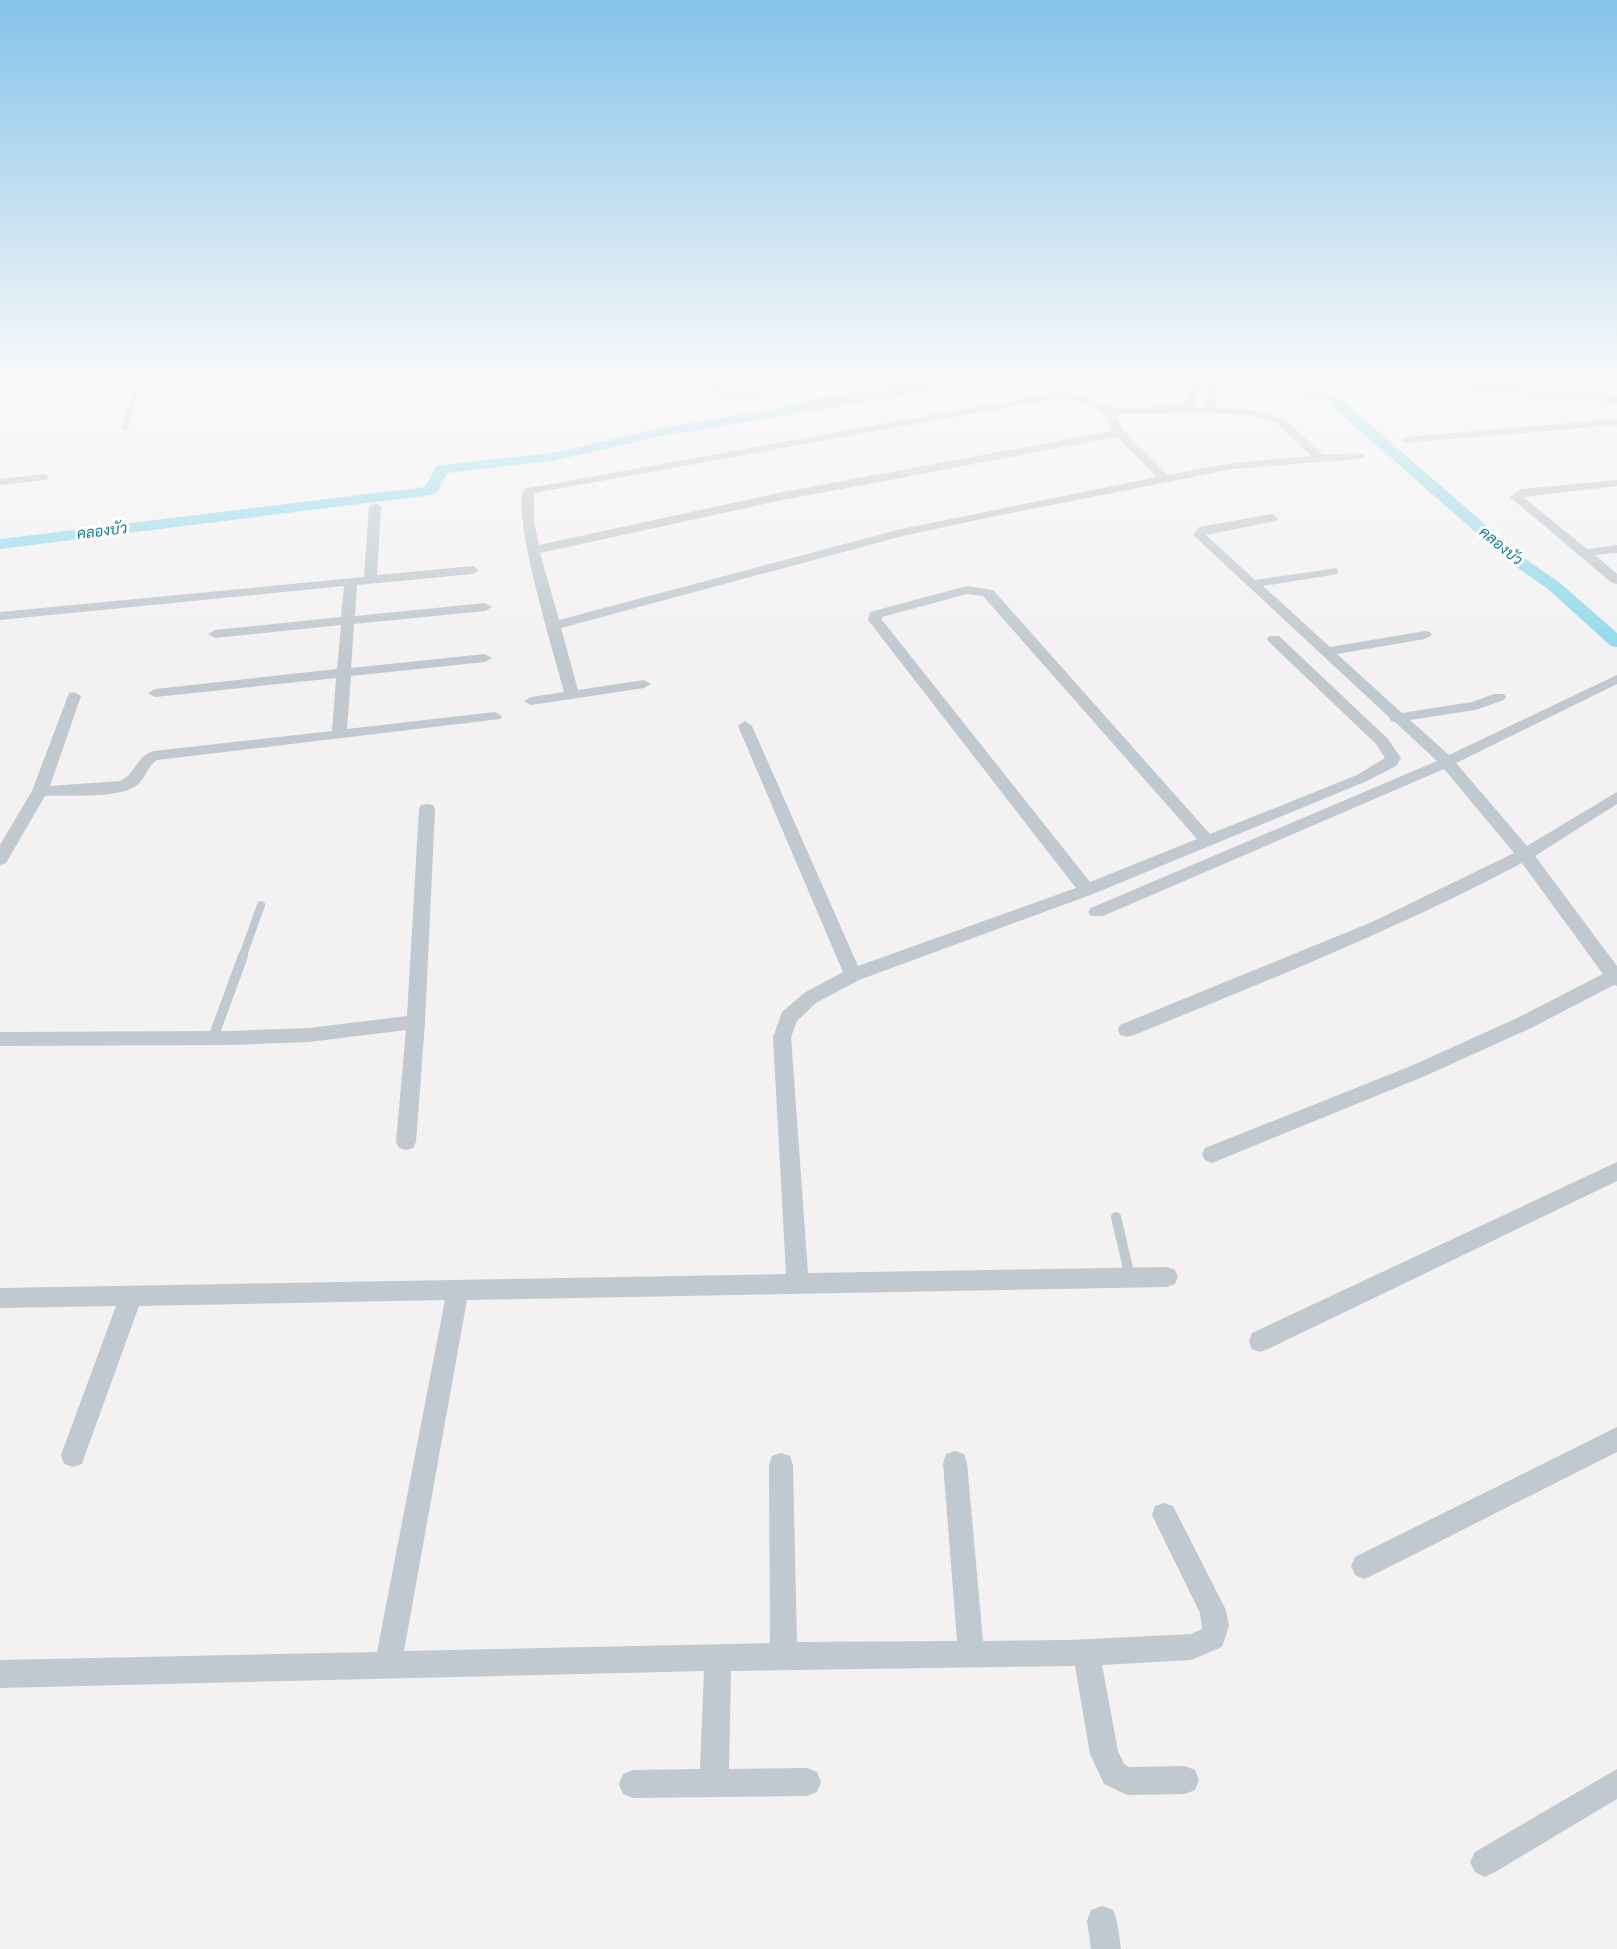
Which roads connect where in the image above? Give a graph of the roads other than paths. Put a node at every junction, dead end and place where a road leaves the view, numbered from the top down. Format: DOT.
graph roads {
  1 [pos="636,471"];
  2 [pos="917,471"];
  3 [pos="1157,471"];
  4 [pos="1205,471"];
  5 [pos="45,477"];
  6 [pos="1164,478"];
  7 [pos="0,482"];
  8 [pos="1617,483"];
  9 [pos="375,507"];
  10 [pos="1272,518"];
  11 [pos="1617,549"];
  12 [pos="535,550"];
  13 [pos="1584,553"];
  14 [pos="473,570"];
  15 [pos="1332,571"];
  16 [pos="370,579"];
  17 [pos="1617,580"];
  18 [pos="351,581"];
  19 [pos="1252,584"];
  20 [pos="485,608"];
  21 [pos="0,616"];
  22 [pos="348,620"];
  23 [pos="554,626"];
  24 [pos="215,634"];
  25 [pos="1425,635"];
  26 [pos="1274,639"];
  27 [pos="1325,652"];
  28 [pos="485,658"];
  29 [pos="345,673"];
  30 [pos="1617,679"];
  31 [pos="644,684"];
  32 [pos="155,693"];
  33 [pos="572,695"];
  34 [pos="74,696"];
  35 [pos="1499,698"];
  36 [pos="531,701"];
  37 [pos="495,716"];
  38 [pos="1396,718"];
  39 [pos="745,726"];
  40 [pos="339,734"];
  41 [pos="1447,762"];
  42 [pos="40,791"];
  43 [pos="1617,797"];
  44 [pos="427,809"];
  45 [pos="1207,840"];
  46 [pos="1524,855"];
  47 [pos="0,859"];
  48 [pos="1087,891"];
  49 [pos="261,905"];
  50 [pos="1097,912"];
  51 [pos="853,975"];
  52 [pos="1616,977"];
  53 [pos="416,1022"];
  54 [pos="1127,1030"];
  55 [pos="213,1038"];
  56 [pos="0,1039"];
  57 [pos="406,1142"];
  58 [pos="1212,1154"];
  59 [pos="1617,1171"];
  60 [pos="1116,1217"];
  61 [pos="1130,1277"];
  62 [pos="1167,1277"];
  63 [pos="798,1283"];
  64 [pos="458,1290"];
  65 [pos="131,1296"];
  66 [pos="0,1298"];
  67 [pos="1260,1341"];
  68 [pos="1617,1439"];
  69 [pos="73,1455"];
  70 [pos="955,1463"];
  71 [pos="781,1466"];
  72 [pos="1164,1515"];
  73 [pos="1364,1566"];
  74 [pos="1086,1653"];
  75 [pos="971,1654"];
  76 [pos="784,1656"];
  77 [pos="717,1658"];
  78 [pos="388,1665"];
  79 [pos="0,1674"];
  80 [pos="1185,1780"];
  81 [pos="807,1782"];
  82 [pos="714,1783"];
  83 [pos="1617,1783"];
  84 [pos="633,1784"];
  85 [pos="1485,1862"];
  1 -- 12 [label="street"];
  2 -- 12 [label="street"];
  3 -- 6 [label="street"];
  4 -- 6 [label="street"];
  5 -- 7 [label="lane"];
  6 -- 23 [label="street"];
  8 -- 13 [label="street"];
  9 -- 16 [label="street"];
  10 -- 19 [label="street"];
  11 -- 13 [label="street"];
  12 -- 23 [label="street"];
  13 -- 17 [label="street"];
  14 -- 16 [label="street"];
  15 -- 19 [label="street"];
  16 -- 18 [label="street"];
  18 -- 21 [label="street"];
  18 -- 22 [label="street"];
  19 -- 27 [label="street"];
  20 -- 22 [label="street"];
  22 -- 24 [label="street"];
  22 -- 29 [label="street"];
  23 -- 33 [label="street"];
  25 -- 27 [label="street"];
  26 -- 45 [label="street"];
  27 -- 38 [label="street"];
  28 -- 29 [label="street"];
  29 -- 32 [label="street"];
  29 -- 40 [label="street"];
  30 -- 41 [label="street"];
  31 -- 33 [label="street"];
  33 -- 36 [label="street"];
  34 -- 42 [label="street"];
  35 -- 38 [label="street"];
  37 -- 40 [label="street"];
  38 -- 41 [label="street"];
  39 -- 51 [label="street"];
  40 -- 42 [label="street"];
  41 -- 46 [label="street"];
  41 -- 50 [label="street"];
  42 -- 47 [label="street"];
  43 -- 46 [label="street"];
  44 -- 53 [label="street"];
  45 -- 48 [label="street"];
  45 -- 48 [label="street"];
  46 -- 52 [label="street"];
  46 -- 54 [label="street"];
  48 -- 51 [label="street"];
  49 -- 55 [label="lane"];
  51 -- 63 [label="street"];
  52 -- 58 [label="street"];
  53 -- 55 [label="street"];
  53 -- 57 [label="street"];
  55 -- 56 [label="street"];
  59 -- 67 [label="street"];
  60 -- 61 [label="lane"];
  61 -- 62 [label="street"];
  61 -- 63 [label="street"];
  63 -- 64 [label="street"];
  64 -- 65 [label="street"];
  64 -- 78 [label="street"];
  65 -- 66 [label="street"];
  65 -- 69 [label="street"];
  68 -- 73 [label="street"];
  70 -- 75 [label="street"];
  71 -- 76 [label="street"];
  72 -- 74 [label="street"];
  74 -- 75 [label="street"];
  74 -- 80 [label="street"];
  75 -- 76 [label="street"];
  76 -- 77 [label="street"];
  77 -- 78 [label="street"];
  77 -- 82 [label="street"];
  78 -- 79 [label="street"];
  81 -- 82 [label="street"];
  82 -- 84 [label="street"];
  83 -- 85 [label="street"];
}
